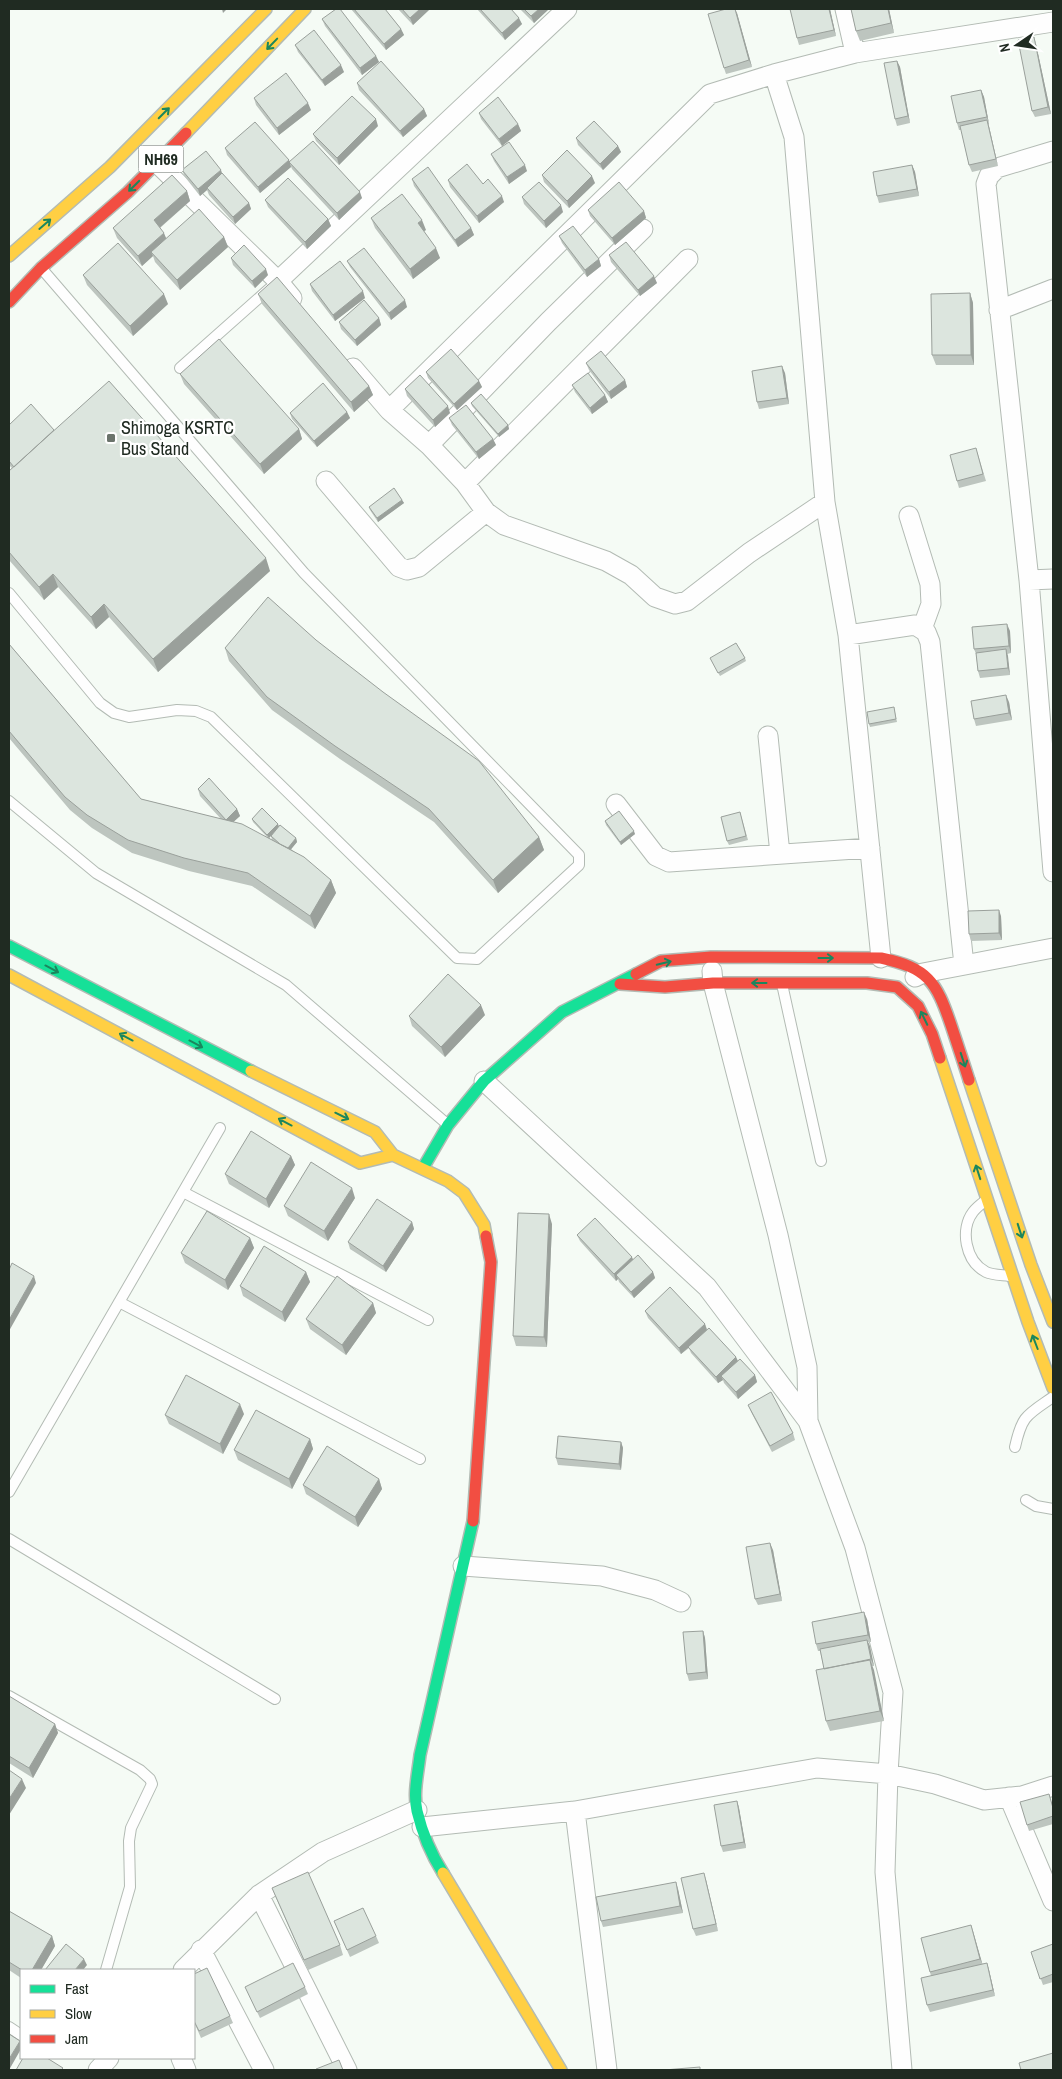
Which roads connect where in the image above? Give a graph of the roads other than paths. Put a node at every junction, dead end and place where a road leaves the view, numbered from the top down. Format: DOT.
graph roads {
  1 [pos="266,9"];
  2 [pos="306,9"];
  3 [pos="567,9"];
  4 [pos="845,9"];
  5 [pos="1053,22"];
  6 [pos="855,53"];
  7 [pos="774,74"];
  8 [pos="1053,151"];
  9 [pos="157,164"];
  10 [pos="643,229"];
  11 [pos="10,249"];
  12 [pos="688,259"];
  13 [pos="41,268"];
  14 [pos="278,281"];
  15 [pos="1053,289"];
  16 [pos="9,302"];
  17 [pos="999,310"];
  18 [pos="304,312"];
  19 [pos="343,357"];
  20 [pos="180,368"];
  21 [pos="389,410"];
  22 [pos="429,445"];
  23 [pos="326,481"];
  24 [pos="466,483"];
  25 [pos="824,502"];
  26 [pos="486,512"];
  27 [pos="910,516"];
  28 [pos="1053,579"];
  29 [pos="1029,580"];
  30 [pos="9,593"];
  31 [pos="922,629"];
  32 [pos="848,635"];
  33 [pos="768,736"];
  34 [pos="9,800"];
  35 [pos="616,804"];
  36 [pos="870,848"];
  37 [pos="780,854"];
  38 [pos="1053,872"];
  39 [pos="9,946"];
  40 [pos="1053,948"];
  41 [pos="711,958"];
  42 [pos="881,958"];
  43 [pos="964,965"];
  44 [pos="923,973"];
  45 [pos="9,975"];
  46 [pos="713,983"];
  47 [pos="782,983"];
  48 [pos="620,984"];
  49 [pos="897,987"];
  50 [pos="484,1081"];
  51 [pos="448,1125"];
  52 [pos="220,1128"];
  53 [pos="393,1155"];
  54 [pos="820,1161"];
  55 [pos="424,1168"];
  56 [pos="183,1192"];
  57 [pos="987,1199"];
  58 [pos="1012,1277"];
  59 [pos="119,1302"];
  60 [pos="428,1320"];
  61 [pos="1053,1322"];
  62 [pos="1053,1388"];
  63 [pos="1053,1397"];
  64 [pos="808,1421"];
  65 [pos="1015,1447"];
  66 [pos="420,1459"];
  67 [pos="9,1492"];
  68 [pos="1026,1500"];
  69 [pos="1053,1508"];
  70 [pos="9,1539"];
  71 [pos="463,1566"];
  72 [pos="681,1602"];
  73 [pos="9,1696"];
  74 [pos="275,1699"];
  75 [pos="888,1774"];
  76 [pos="1053,1786"];
  77 [pos="1008,1798"];
  78 [pos="574,1811"];
  79 [pos="420,1819"];
  80 [pos="259,1894"];
  81 [pos="1053,1901"];
  82 [pos="202,1950"];
  83 [pos="106,1969"];
  84 [pos="184,1969"];
  85 [pos="9,2027"];
  86 [pos="20,2034"];
  87 [pos="264,2070"];
  88 [pos="347,2070"];
  89 [pos="561,2070"];
  90 [pos="606,2070"];
  91 [pos="902,2070"];
  11 -- 1 [label="main road, NH69, one-way"];
  2 -- 9 [label="main road, NH69, one-way"];
  3 -- 14 [label="street"];
  4 -- 6 [label="street"];
  5 -- 6 [label="street"];
  6 -- 7 [label="street"];
  7 -- 21 [label="street"];
  7 -- 25 [label="street"];
  8 -- 17 [label="street"];
  9 -- 13 [label="main road, NH69, one-way"];
  9 -- 14 [label="street"];
  10 -- 22 [label="street"];
  12 -- 24 [label="street"];
  13 -- 16 [label="main road, NH69"];
  13 -- 30 [label="lane"];
  14 -- 18 [label="street"];
  14 -- 20 [label="lane"];
  15 -- 17 [label="street"];
  17 -- 29 [label="street"];
  19 -- 21 [label="street"];
  21 -- 22 [label="street"];
  22 -- 24 [label="street"];
  23 -- 26 [label="street"];
  24 -- 26 [label="street"];
  25 -- 26 [label="street"];
  25 -- 32 [label="street"];
  27 -- 31 [label="street"];
  28 -- 29 [label="street"];
  29 -- 38 [label="street"];
  31 -- 32 [label="street"];
  31 -- 43 [label="street"];
  32 -- 36 [label="street"];
  33 -- 37 [label="street"];
  34 -- 51 [label="lane"];
  35 -- 37 [label="street"];
  36 -- 37 [label="street"];
  36 -- 42 [label="street"];
  39 -- 53 [label="main road, one-way"];
  40 -- 43 [label="street"];
  41 -- 42 [label="main road, one-way"];
  41 -- 46 [label="street"];
  48 -- 41 [label="main road, one-way"];
  42 -- 44 [label="main road"];
  43 -- 44 [label="street"];
  44 -- 49 [label="street"];
  44 -- 61 [label="main road, one-way"];
  53 -- 45 [label="main road, one-way"];
  47 -- 46 [label="main road, one-way"];
  46 -- 48 [label="main road"];
  46 -- 64 [label="street"];
  47 -- 49 [label="main road"];
  47 -- 54 [label="lane"];
  48 -- 50 [label="main road"];
  57 -- 49 [label="main road, one-way"];
  50 -- 51 [label="main road"];
  50 -- 64 [label="street"];
  51 -- 55 [label="main road"];
  52 -- 56 [label="lane"];
  53 -- 55 [label="main road"];
  55 -- 71 [label="main road"];
  56 -- 59 [label="lane"];
  56 -- 60 [label="lane"];
  57 -- 58 [label="main road"];
  57 -- 58 [label="lane"];
  62 -- 58 [label="main road, one-way"];
  59 -- 66 [label="lane"];
  59 -- 67 [label="lane"];
  63 -- 65 [label="lane"];
  64 -- 75 [label="street"];
  68 -- 69 [label="lane"];
  70 -- 74 [label="lane"];
  71 -- 72 [label="street"];
  71 -- 79 [label="main road"];
  73 -- 83 [label="lane"];
  75 -- 77 [label="street"];
  75 -- 78 [label="street"];
  75 -- 91 [label="street"];
  76 -- 77 [label="street"];
  77 -- 81 [label="street"];
  78 -- 79 [label="street"];
  78 -- 90 [label="street"];
  79 -- 80 [label="street"];
  79 -- 89 [label="main road"];
  80 -- 82 [label="street"];
  80 -- 88 [label="street"];
  82 -- 84 [label="street"];
  82 -- 87 [label="street"];
  85 -- 86 [label="lane"];
}
